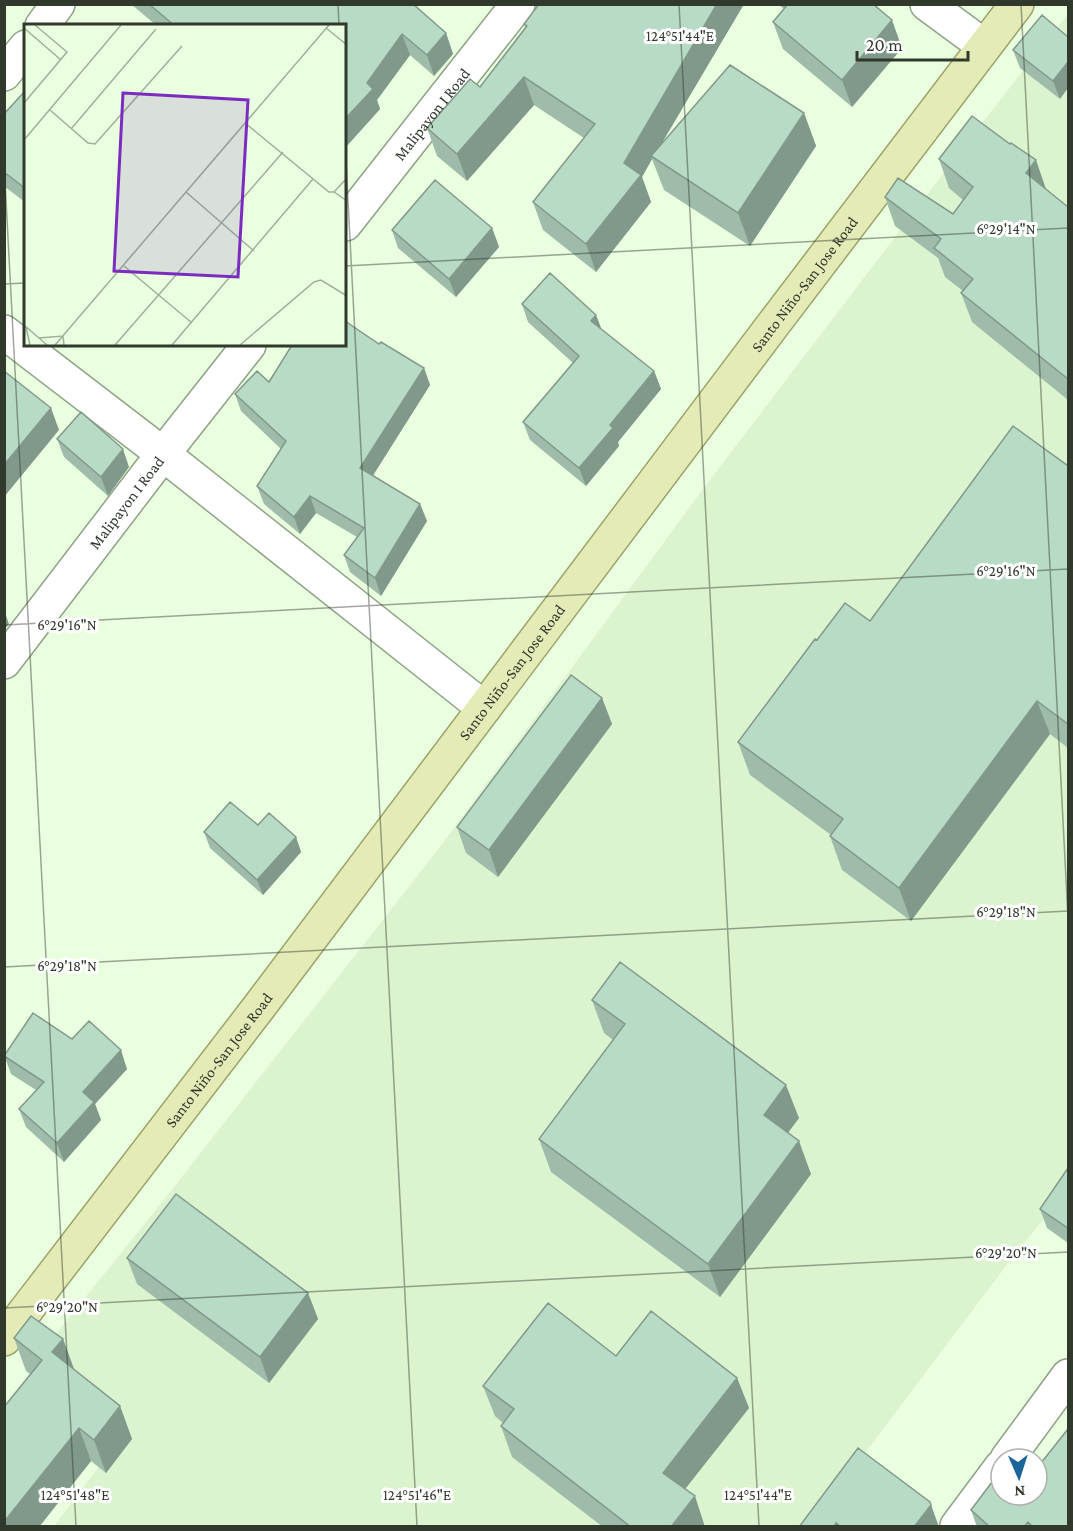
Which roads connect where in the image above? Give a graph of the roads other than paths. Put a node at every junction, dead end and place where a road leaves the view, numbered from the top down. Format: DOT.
graph roads {
  1 [pos="58,4"];
  2 [pos="518,4"];
  3 [pos="927,4"];
  4 [pos="1017,4"];
  5 [pos="43,24"];
  6 [pos="984,46"];
  7 [pos="24,49"];
  8 [pos="4,74"];
  9 [pos="346,223"];
  10 [pos="4,332"];
  11 [pos="248,346"];
  12 [pos="163,454"];
  13 [pos="4,662"];
  14 [pos="484,708"];
  15 [pos="6,1334"];
  16 [pos="1068,1376"];
  17 [pos="1016,1447"];
  18 [pos="989,1483"];
  19 [pos="957,1527"];
  1 -- 5 [label="street"];
  2 -- 9 [label="street, Malipayon I Road"];
  3 -- 6 [label="street"];
  4 -- 6 [label="main road, Santo Niño-San Jose Road"];
  6 -- 14 [label="main road, Santo Niño-San Jose Road"];
  7 -- 8 [label="street"];
  10 -- 12 [label="street"];
  11 -- 12 [label="street, Malipayon I Road"];
  12 -- 13 [label="street, Malipayon I Road"];
  12 -- 14 [label="street"];
  14 -- 15 [label="main road, Santo Niño-San Jose Road"];
  16 -- 17 [label="street"];
  18 -- 19 [label="street"];
}
